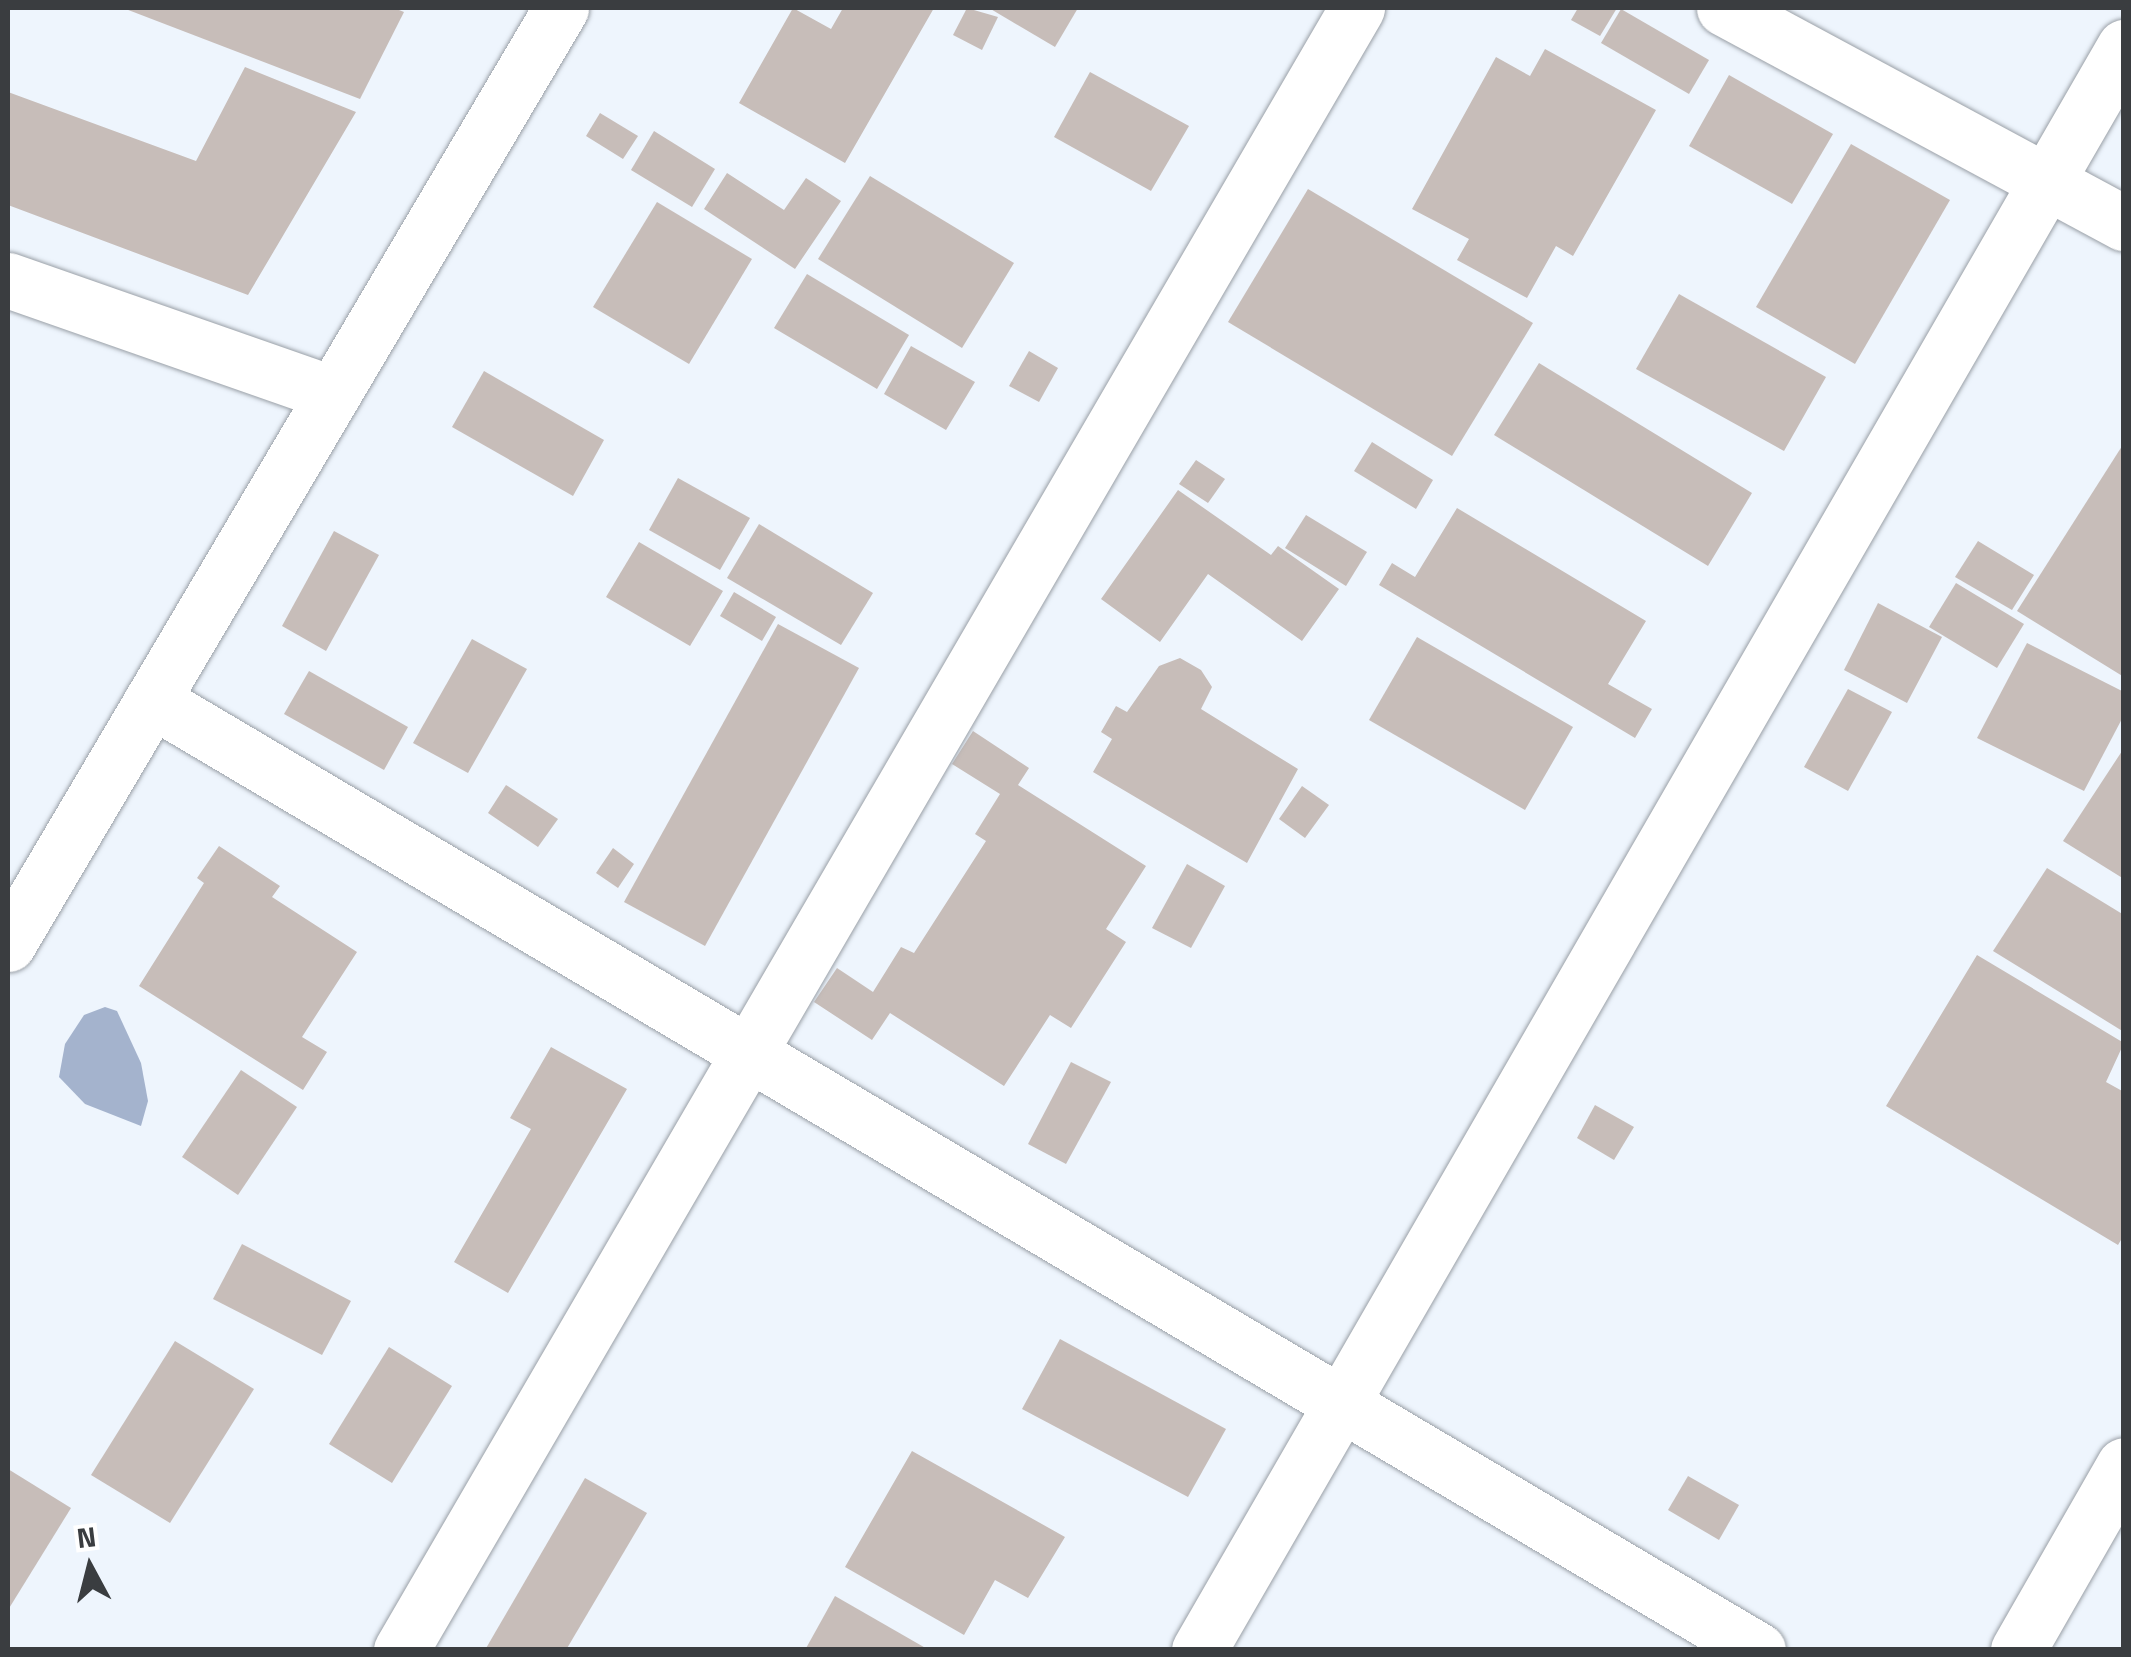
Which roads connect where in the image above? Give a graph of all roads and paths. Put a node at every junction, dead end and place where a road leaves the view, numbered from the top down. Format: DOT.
graph roads {
  1 [pos="562,8"];
  2 [pos="1357,8"];
  3 [pos="1724,8"];
  4 [pos="2124,47"];
  5 [pos="2051,180"];
  6 [pos="2124,223"];
  7 [pos="8,280"];
  8 [pos="333,394"];
  9 [pos="152,700"];
  10 [pos="8,944"];
  11 [pos="748,1053"];
  12 [pos="1341,1403"];
  13 [pos="2124,1465"];
  14 [pos="401,1650"];
  15 [pos="1199,1650"];
  16 [pos="1758,1650"];
  17 [pos="2018,1650"];
  1 -- 8 [label="street"];
  2 -- 11 [label="street"];
  3 -- 5 [label="street"];
  4 -- 5 [label="street"];
  5 -- 6 [label="street"];
  5 -- 12 [label="street"];
  7 -- 8 [label="street"];
  8 -- 9 [label="street"];
  9 -- 10 [label="street"];
  9 -- 11 [label="street"];
  11 -- 12 [label="street"];
  11 -- 14 [label="street"];
  12 -- 15 [label="street"];
  12 -- 16 [label="street"];
  13 -- 17 [label="street"];
}
